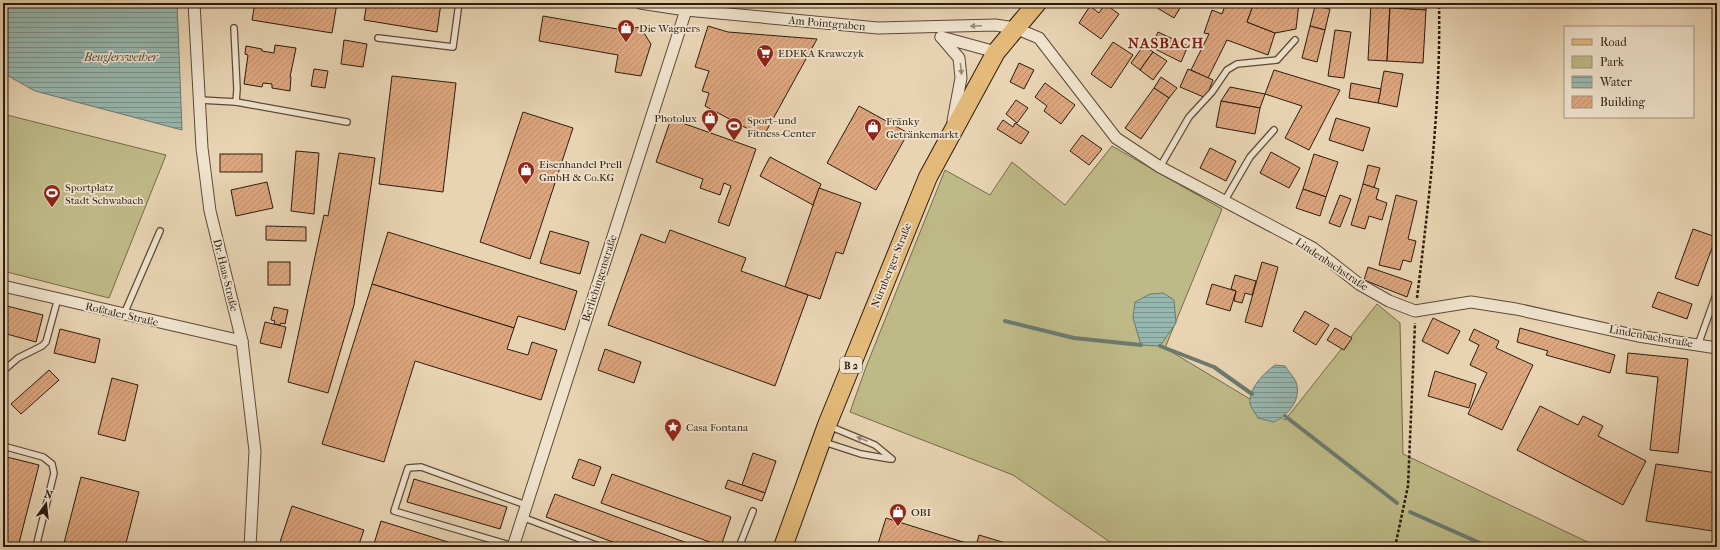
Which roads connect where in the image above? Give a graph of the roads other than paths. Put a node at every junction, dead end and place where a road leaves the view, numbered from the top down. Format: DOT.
graph roads {
  1 [pos="194,3"];
  2 [pos="459,3"];
  3 [pos="640,3"];
  4 [pos="1037,3"];
  5 [pos="686,10"];
  6 [pos="234,28"];
  7 [pos="918,28"];
  8 [pos="1015,28"];
  9 [pos="941,37"];
  10 [pos="378,38"];
  11 [pos="1294,40"];
  12 [pos="996,52"];
  13 [pos="200,100"];
  14 [pos="236,102"];
  15 [pos="347,122"];
  16 [pos="1274,130"];
  17 [pos="951,132"];
  18 [pos="1160,167"];
  19 [pos="1225,200"];
  20 [pos="160,231"];
  21 [pos="3,286"];
  22 [pos="1717,292"];
  23 [pos="58,298"];
  24 [pos="124,314"];
  25 [pos="242,342"];
  26 [pos="1698,345"];
  27 [pos="1717,348"];
  28 [pos="3,372"];
  29 [pos="824,433"];
  30 [pos="3,446"];
  31 [pos="526,505"];
  32 [pos="753,511"];
  33 [pos="522,517"];
  34 [pos="513,546"];
  35 [pos="36,547"];
  36 [pos="250,547"];
  37 [pos="601,547"];
  38 [pos="739,547"];
  39 [pos="783,547"];
  1 -- 13 [label="street, Dr.-Haas-Straße"];
  2 -- 10 [label="lane"];
  3 -- 5 [label="street, Am Pointgraben"];
  4 -- 8 [label="main road, Nürnberger Straße / B 2"];
  5 -- 7 [label="street, Am Pointgraben"];
  5 -- 31 [label="street, Berlichingenstraße"];
  6 -- 14 [label="lane"];
  8 -- 7 [label="street, Am Pointgraben, one-way"];
  7 -- 9 [label="street, Am Pointgraben"];
  8 -- 12 [label="main road, Nürnberger Straße / B 2"];
  8 -- 18 [label="street, Lindenbachstraße"];
  9 -- 12 [label="street, Am Pointgraben"];
  9 -- 17 [label="street, Am Pointgraben, one-way"];
  11 -- 18 [label="lane"];
  12 -- 17 [label="main road, Nürnberger Straße / B 2"];
  13 -- 14 [label="lane"];
  13 -- 25 [label="street, Dr.-Haas-Straße"];
  14 -- 15 [label="lane"];
  16 -- 19 [label="lane"];
  17 -- 29 [label="main road, Nürnberger Straße / B 2"];
  18 -- 19 [label="street, Lindenbachstraße"];
  19 -- 26 [label="street, Lindenbachstraße"];
  20 -- 24 [label="lane"];
  21 -- 23 [label="street, Roßtaler Straße"];
  22 -- 26 [label="lane"];
  23 -- 24 [label="street, Roßtaler Straße"];
  23 -- 28 [label="lane"];
  24 -- 25 [label="street, Roßtaler Straße"];
  25 -- 36 [label="street, Dr.-Haas-Straße"];
  26 -- 27 [label="street, Lindenbachstraße"];
  29 -- 29 [label="lane, one-way"];
  29 -- 39 [label="main road, Nürnberger Straße / B 2"];
  30 -- 35 [label="lane"];
  31 -- 33 [label="street, Berlichingenstraße"];
  31 -- 34 [label="lane"];
  32 -- 38 [label="lane"];
  33 -- 34 [label="street, Berlichingenstraße"];
  33 -- 37 [label="lane"];
}
